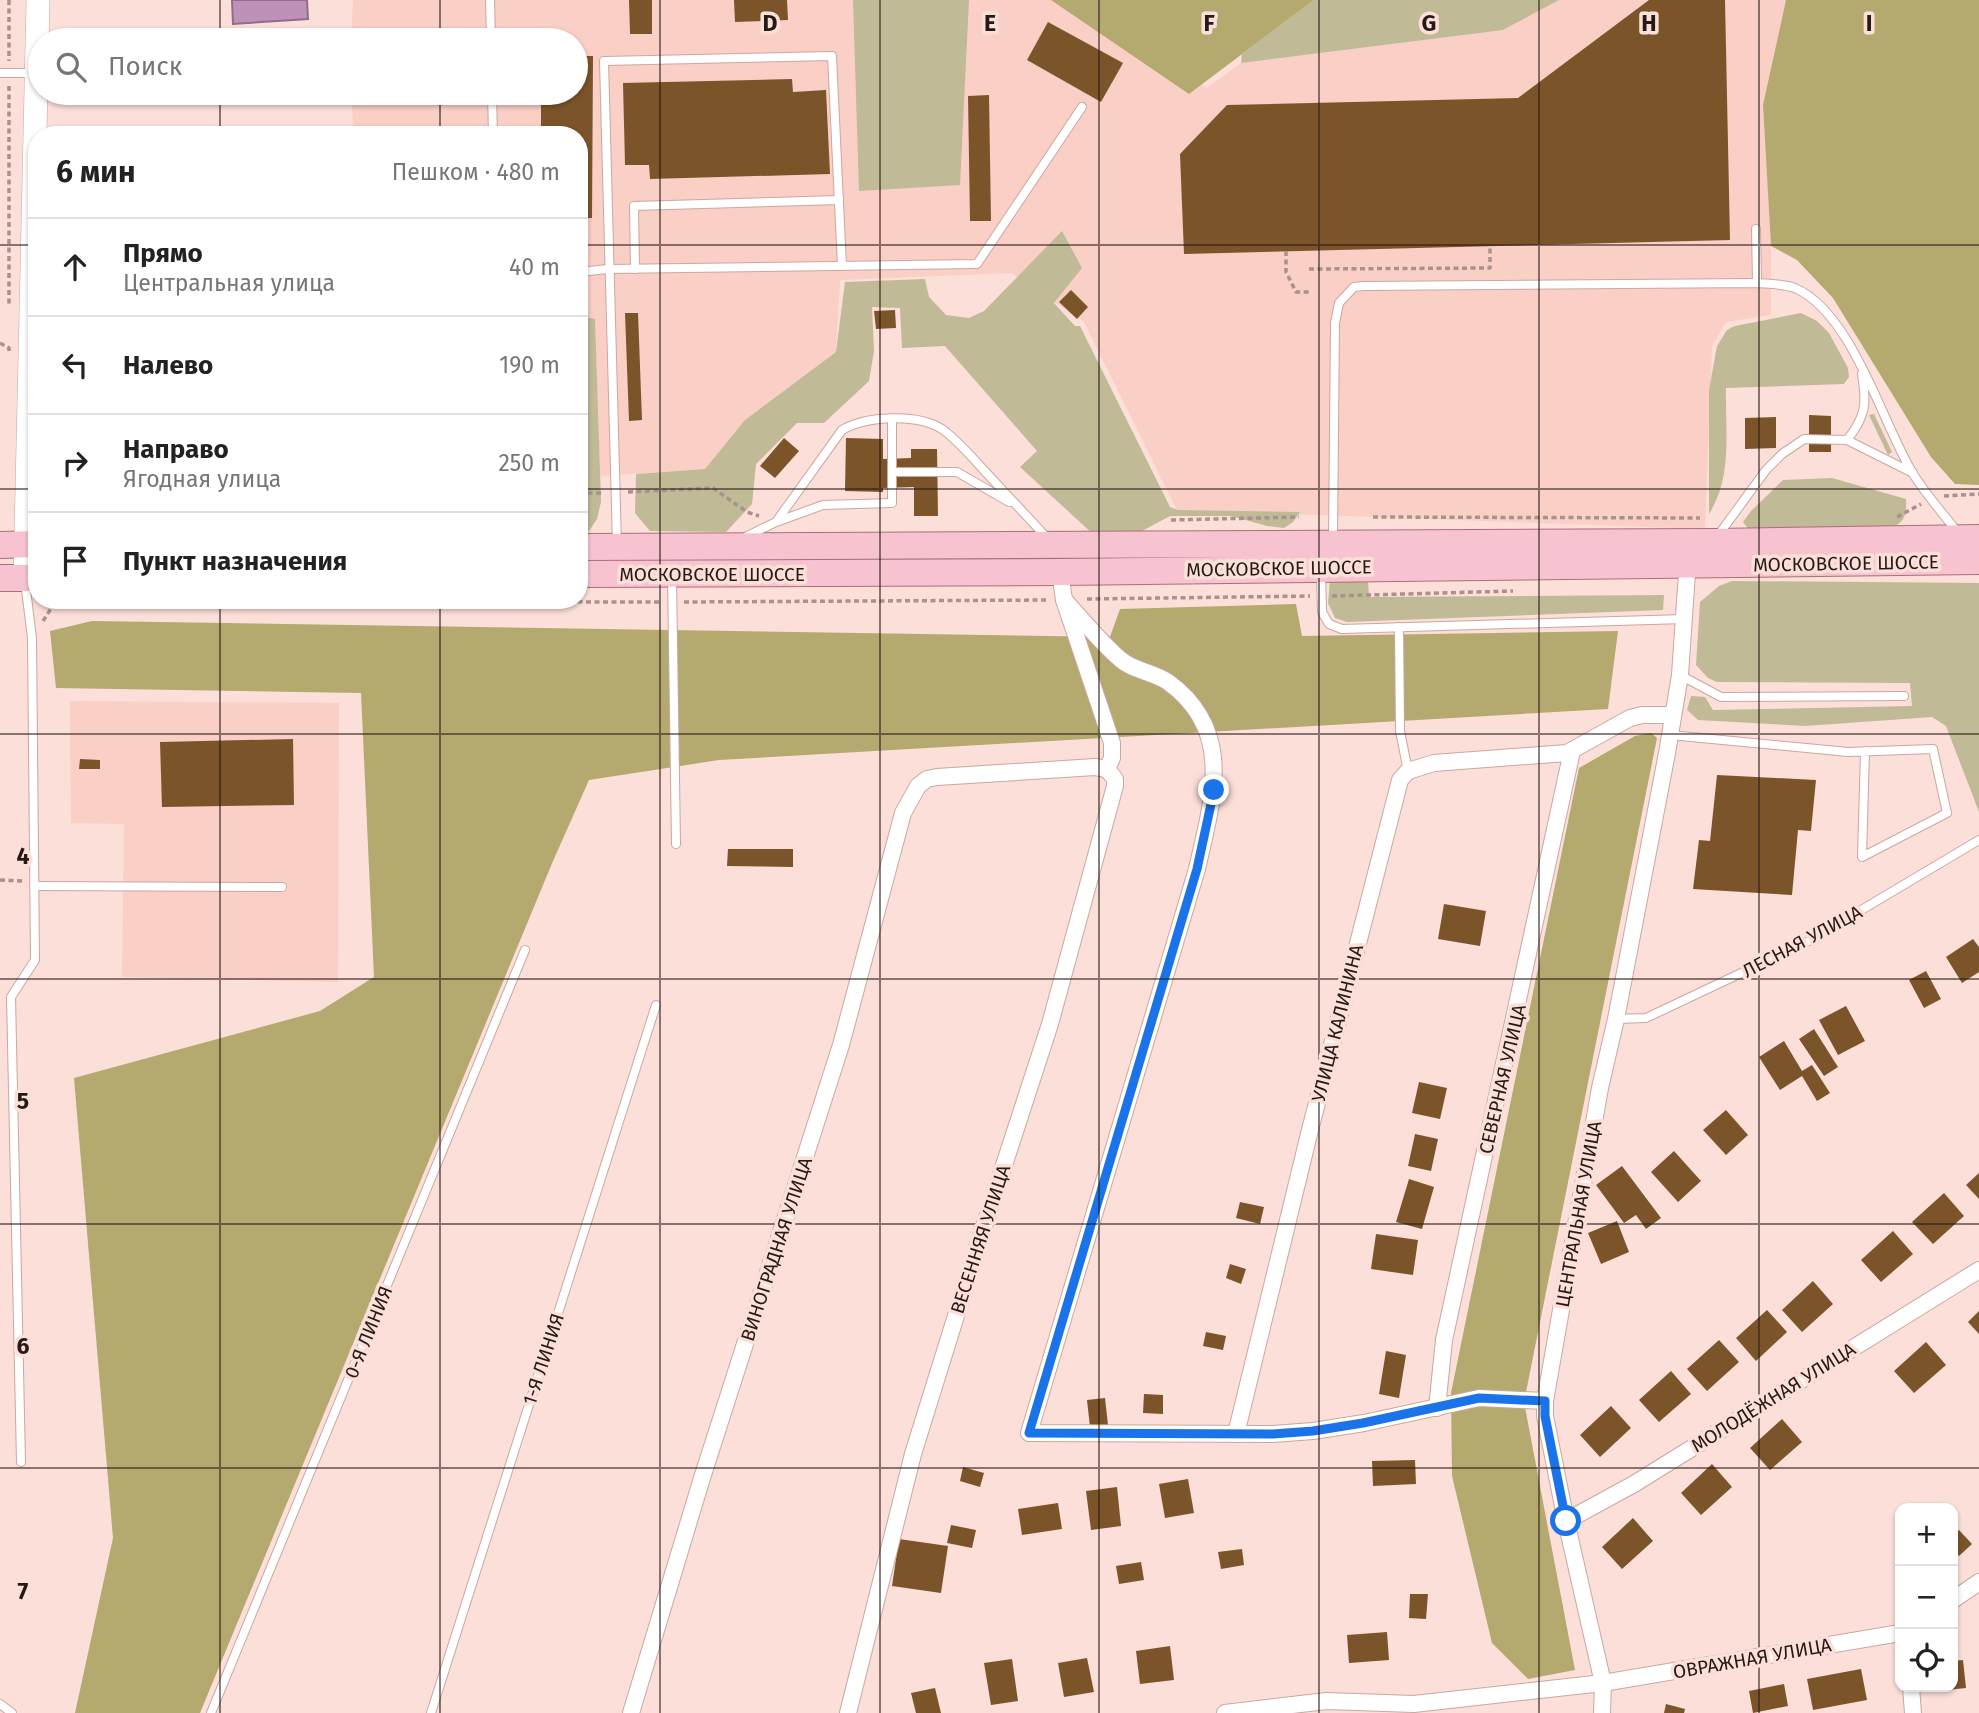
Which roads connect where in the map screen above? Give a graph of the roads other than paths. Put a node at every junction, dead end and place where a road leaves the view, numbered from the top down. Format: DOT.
graph roads {
  1 [pos="38,0"];
  2 [pos="490,0"];
  3 [pos="38,28"];
  4 [pos="491,28"];
  5 [pos="4,73"];
  6 [pos="28,73"];
  7 [pos="36,105"];
  8 [pos="492,105"];
  9 [pos="1082,107"];
  10 [pos="36,126"];
  11 [pos="493,126"];
  12 [pos="839,200"];
  13 [pos="1756,229"];
  14 [pos="842,266"];
  15 [pos="608,269"];
  16 [pos="635,269"];
  17 [pos="588,271"];
  18 [pos="1757,283"];
  19 [pos="1860,365"];
  20 [pos="892,419"];
  21 [pos="1847,440"];
  22 [pos="892,472"];
  23 [pos="1913,473"];
  24 [pos="28,478"];
  25 [pos="1018,507"];
  26 [pos="776,522"];
  27 [pos="1971,538"];
  28 [pos="21,544"];
  29 [pos="1052,544"];
  30 [pos="588,547"];
  31 [pos="617,547"];
  32 [pos="723,547"];
  33 [pos="1697,550"];
  34 [pos="1319,555"];
  35 [pos="1979,561"];
  36 [pos="1060,572"];
  37 [pos="672,574"];
  38 [pos="588,575"];
  39 [pos="20,578"];
  40 [pos="1064,600"];
  41 [pos="1684,619"];
  42 [pos="1399,627"];
  43 [pos="1680,675"];
  44 [pos="1904,696"];
  45 [pos="1673,715"];
  46 [pos="1670,735"];
  47 [pos="1865,751"];
  48 [pos="1570,752"];
  49 [pos="1107,768"];
  50 [pos="1408,771"];
  51 [pos="1979,839"];
  52 [pos="676,844"];
  53 [pos="34,884"];
  54 [pos="282,887"];
  55 [pos="524,950"];
  56 [pos="656,1005"];
  57 [pos="1616,1019"];
  58 [pos="1979,1270"];
  59 [pos="1545,1401"];
  60 [pos="1437,1408"];
  61 [pos="1236,1434"];
  62 [pos="21,1462"];
  63 [pos="1566,1521"];
  64 [pos="1979,1582"];
  65 [pos="1958,1597"];
  66 [pos="1895,1634"];
  67 [pos="1603,1683"];
  68 [pos="1911,1692"];
  69 [pos="0,1704"];
  70 [pos="12,1713"];
  71 [pos="211,1713"];
  72 [pos="431,1713"];
  73 [pos="631,1713"];
  74 [pos="848,1713"];
  75 [pos="1225,1713"];
  76 [pos="1602,1713"];
  77 [pos="1913,1713"];
  1 -- 3 [label="main road"];
  2 -- 4 [label="lane"];
  5 -- 6 [label="lane"];
  7 -- 10 [label="main road"];
  8 -- 11 [label="lane"];
  9 -- 14 [label="lane"];
  12 -- 14 [label="lane"];
  12 -- 15 [label="lane"];
  12 -- 16 [label="lane"];
  13 -- 18 [label="lane"];
  14 -- 16 [label="lane"];
  15 -- 16 [label="lane"];
  15 -- 17 [label="lane"];
  15 -- 31 [label="lane"];
  18 -- 19 [label="lane"];
  18 -- 34 [label="lane"];
  19 -- 21 [label="lane"];
  19 -- 23 [label="lane"];
  20 -- 22 [label="lane"];
  20 -- 25 [label="lane"];
  20 -- 26 [label="lane"];
  21 -- 23 [label="lane"];
  21 -- 33 [label="lane"];
  22 -- 25 [label="lane"];
  22 -- 26 [label="lane"];
  23 -- 27 [label="lane"];
  24 -- 28 [label="main road"];
  25 -- 29 [label="lane"];
  26 -- 32 [label="lane"];
  27 -- 33 [label="main road, МОСКОВСКОЕ ШОССЕ"];
  28 -- 39 [label="main road"];
  29 -- 32 [label="main road, МОСКОВСКОЕ ШОССЕ"];
  29 -- 34 [label="main road, МОСКОВСКОЕ ШОССЕ"];
  30 -- 31 [label="main road, МОСКОВСКОЕ ШОССЕ"];
  31 -- 32 [label="main road, МОСКОВСКОЕ ШОССЕ"];
  33 -- 34 [label="main road, МОСКОВСКОЕ ШОССЕ"];
  33 -- 35 [label="main road, МОСКОВСКОЕ ШОССЕ"];
  33 -- 41 [label="street, ЦЕНТРАЛЬНАЯ УЛИЦА"];
  34 -- 36 [label="main road, МОСКОВСКОЕ ШОССЕ"];
  34 -- 42 [label="lane"];
  36 -- 37 [label="main road, МОСКОВСКОЕ ШОССЕ"];
  36 -- 40 [label="street, ВЕСЕННЯЯ УЛИЦА"];
  37 -- 38 [label="main road, МОСКОВСКОЕ ШОССЕ"];
  37 -- 52 [label="lane"];
  39 -- 53 [label="lane"];
  40 -- 49 [label="street, ВЕСЕННЯЯ УЛИЦА"];
  40 -- 61 [label="street"];
  41 -- 42 [label="lane"];
  41 -- 43 [label="street, ЦЕНТРАЛЬНАЯ УЛИЦА"];
  42 -- 50 [label="lane"];
  43 -- 44 [label="lane"];
  43 -- 45 [label="street, ЦЕНТРАЛЬНАЯ УЛИЦА"];
  45 -- 46 [label="street, ЦЕНТРАЛЬНАЯ УЛИЦА"];
  45 -- 48 [label="street"];
  46 -- 47 [label="lane"];
  46 -- 57 [label="street, ЦЕНТРАЛЬНАЯ УЛИЦА"];
  47 -- 47 [label="lane"];
  48 -- 50 [label="street"];
  48 -- 60 [label="street, СЕВЕРНАЯ УЛИЦА"];
  49 -- 73 [label="street, ВИНОГРАДНАЯ УЛИЦА"];
  49 -- 74 [label="street, ВЕСЕННЯЯ УЛИЦА"];
  50 -- 61 [label="street, УЛИЦА КАЛИНИНА"];
  51 -- 57 [label="lane, ЛЕСНАЯ УЛИЦА"];
  53 -- 54 [label="lane"];
  53 -- 62 [label="lane"];
  55 -- 71 [label="lane, 0-Я ЛИНИЯ"];
  56 -- 72 [label="lane, 1-Я ЛИНИЯ"];
  57 -- 59 [label="street, ЦЕНТРАЛЬНАЯ УЛИЦА"];
  58 -- 63 [label="street, МОЛОДЁЖНАЯ УЛИЦА"];
  59 -- 60 [label="street"];
  59 -- 63 [label="street, ЦЕНТРАЛЬНАЯ УЛИЦА"];
  60 -- 61 [label="street"];
  63 -- 67 [label="street, ЦЕНТРАЛЬНАЯ УЛИЦА"];
  64 -- 65 [label="street"];
  66 -- 67 [label="street, ОВРАЖНАЯ УЛИЦА"];
  67 -- 75 [label="street, ОВРАЖНАЯ УЛИЦА"];
  67 -- 76 [label="street, ЦЕНТРАЛЬНАЯ УЛИЦА"];
  68 -- 77 [label="street"];
  69 -- 70 [label="lane"];
}
